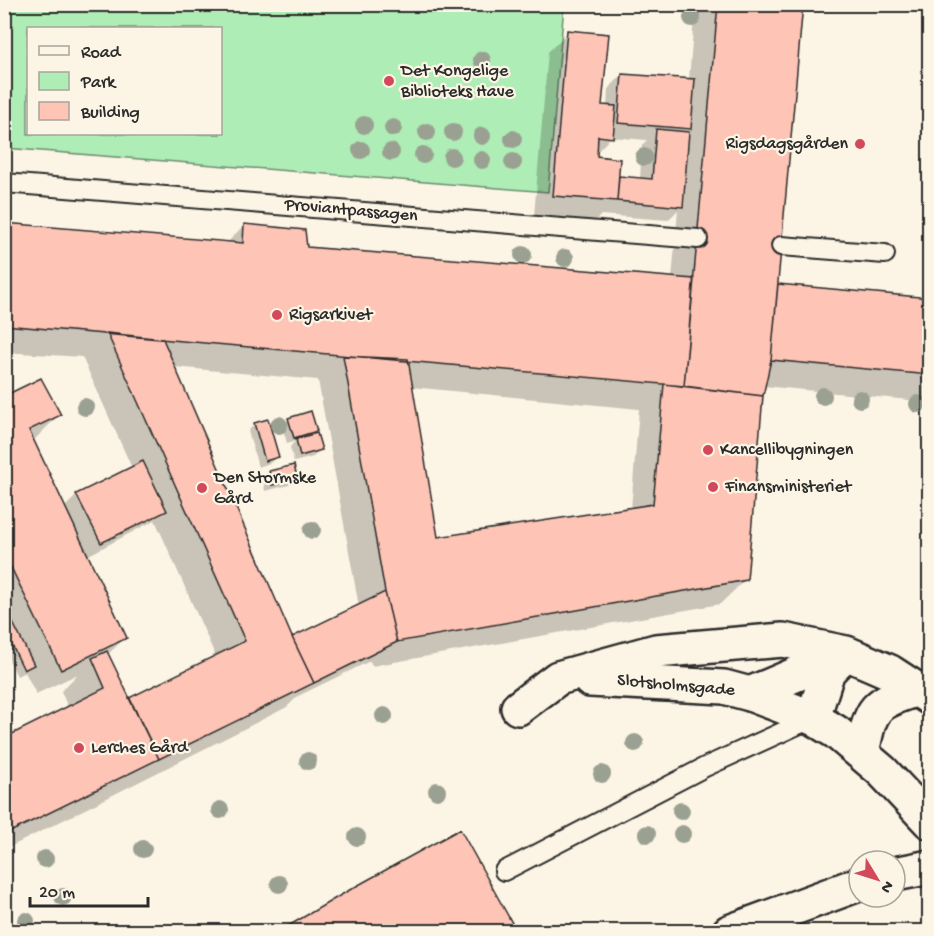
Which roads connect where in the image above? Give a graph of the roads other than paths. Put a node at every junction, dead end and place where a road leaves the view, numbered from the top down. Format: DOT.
graph roads {
  1 [pos="4,183"];
  2 [pos="698,239"];
  3 [pos="781,246"];
  4 [pos="885,254"];
  5 [pos="846,653"];
  6 [pos="558,678"];
  7 [pos="750,694"];
  8 [pos="924,694"];
  9 [pos="518,708"];
  10 [pos="813,718"];
  11 [pos="862,753"];
  12 [pos="930,822"];
  13 [pos="930,867"];
  14 [pos="504,871"];
  15 [pos="907,872"];
  16 [pos="847,888"];
  17 [pos="729,932"];
  1 -- 2 [label="lane, Proviantpassagen"];
  3 -- 4 [label="lane"];
  5 -- 6 [label="street, Slotsholmsgade"];
  5 -- 7 [label="street"];
  5 -- 8 [label="street, Slotsholmsgade"];
  5 -- 10 [label="street"];
  6 -- 7 [label="street, Slotsholmsgade"];
  6 -- 9 [label="street, Slotsholmsgade"];
  7 -- 10 [label="street, Slotsholmsgade"];
  8 -- 11 [label="street"];
  10 -- 11 [label="street, Slotsholmsgade"];
  10 -- 14 [label="lane"];
  11 -- 12 [label="street, Slotsholmsgade"];
  13 -- 15 [label="street"];
  16 -- 17 [label="street"];
}
